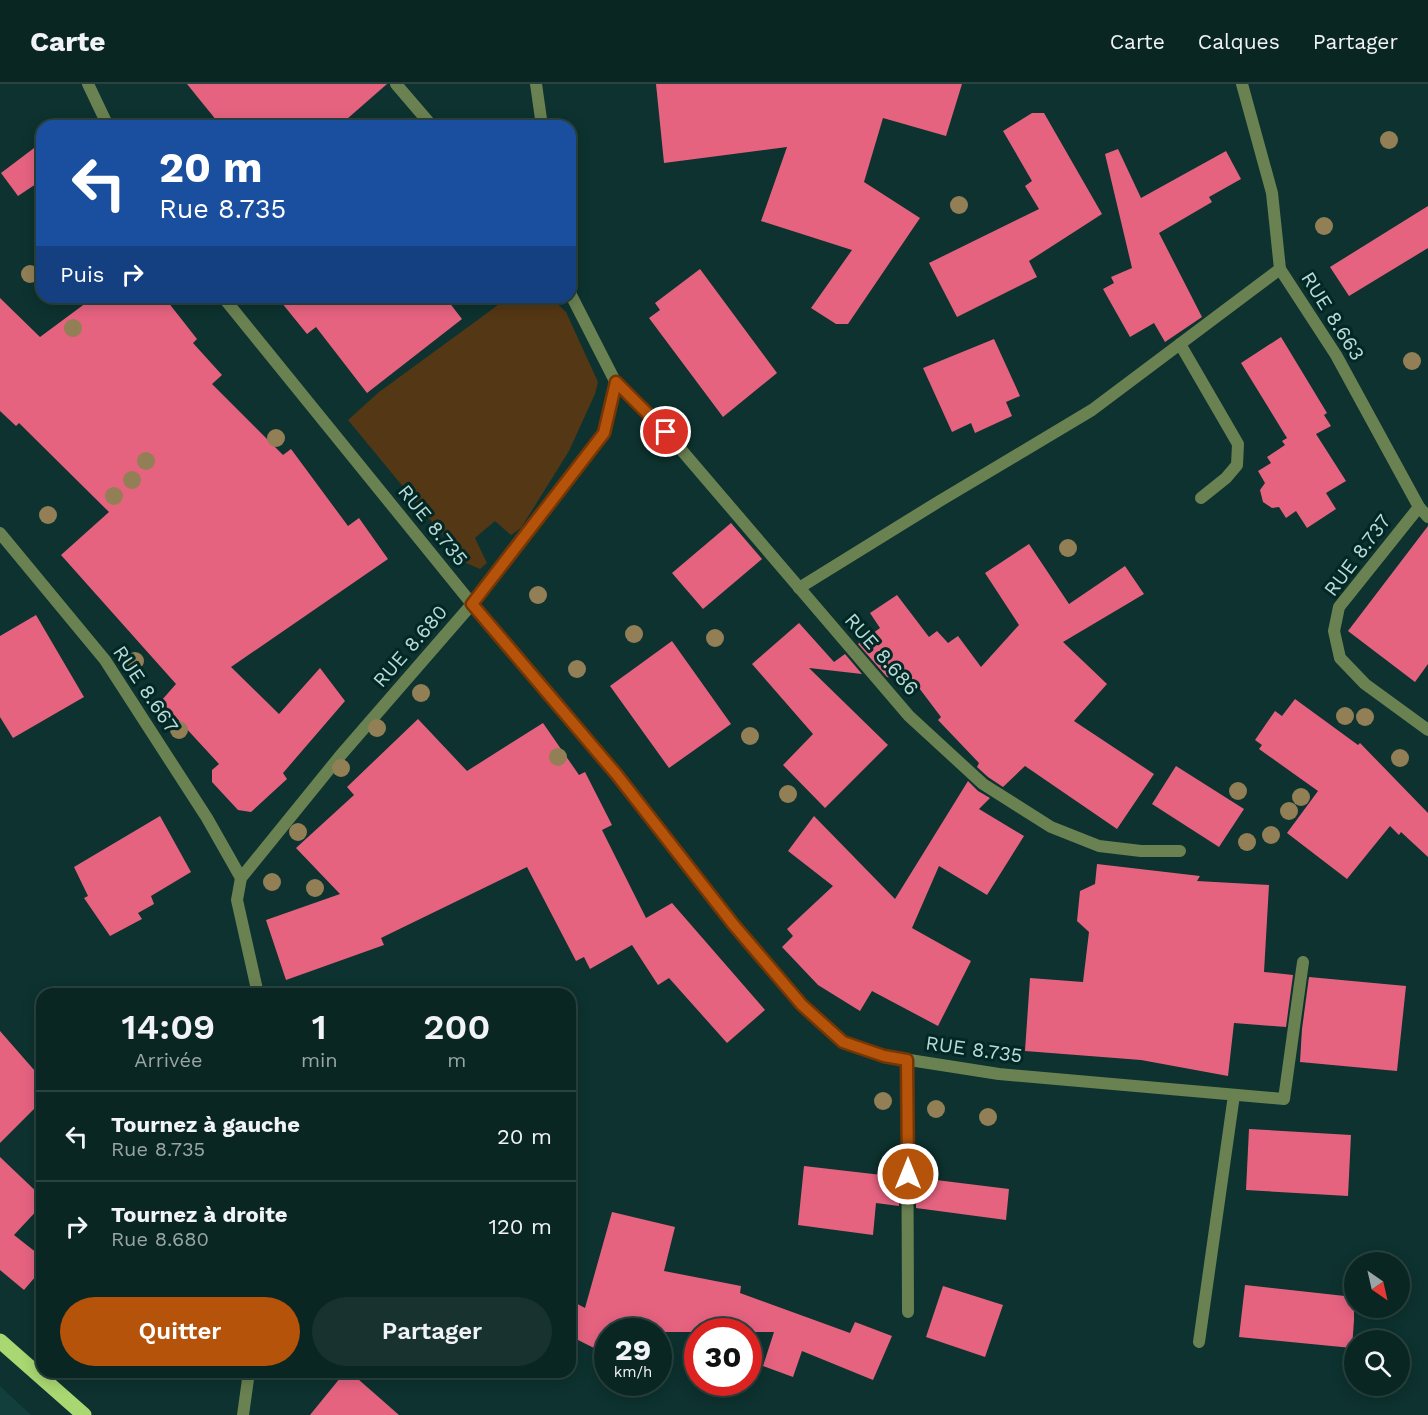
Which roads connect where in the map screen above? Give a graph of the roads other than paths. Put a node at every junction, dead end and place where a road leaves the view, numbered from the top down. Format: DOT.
graph roads {
  1 [pos="88,84"];
  2 [pos="396,84"];
  3 [pos="536,84"];
  4 [pos="1242,84"];
  5 [pos="105,120"];
  6 [pos="427,120"];
  7 [pos="541,120"];
  8 [pos="1280,269"];
  9 [pos="228,303"];
  10 [pos="575,303"];
  11 [pos="1180,344"];
  12 [pos="616,382"];
  13 [pos="1201,498"];
  14 [pos="1419,507"];
  15 [pos="1428,517"];
  16 [pos="0,533"];
  17 [pos="799,588"];
  18 [pos="472,604"];
  19 [pos="1428,730"];
  20 [pos="1180,851"];
  21 [pos="241,878"];
  22 [pos="1303,962"];
  23 [pos="257,988"];
  24 [pos="907,1060"];
  25 [pos="1234,1095"];
  26 [pos="908,1312"];
  27 [pos="0,1341"];
  28 [pos="1199,1342"];
  29 [pos="36,1373"];
  30 [pos="42,1378"];
  31 [pos="248,1378"];
  32 [pos="84,1415"];
  33 [pos="243,1415"];
  1 -- 5 [label="street"];
  2 -- 6 [label="street"];
  3 -- 7 [label="street"];
  4 -- 8 [label="street, RUE 8.663"];
  8 -- 11 [label="street"];
  8 -- 14 [label="street, RUE 8.663"];
  9 -- 18 [label="street, RUE 8.735"];
  10 -- 12 [label="street"];
  11 -- 13 [label="street"];
  11 -- 17 [label="street"];
  12 -- 17 [label="street, RUE 8.686"];
  12 -- 18 [label="street, RUE 8.680"];
  14 -- 15 [label="street, RUE 8.663"];
  14 -- 19 [label="street, RUE 8.737"];
  16 -- 21 [label="street, RUE 8.667"];
  17 -- 20 [label="street, RUE 8.686"];
  18 -- 21 [label="street, RUE 8.680"];
  18 -- 24 [label="street, RUE 8.735"];
  21 -- 23 [label="street"];
  22 -- 25 [label="street, RUE 8.735"];
  24 -- 25 [label="street, RUE 8.735"];
  24 -- 26 [label="street"];
  25 -- 28 [label="street"];
  27 -- 29 [label="main road"];
  30 -- 32 [label="main road"];
  31 -- 33 [label="street"];
}
